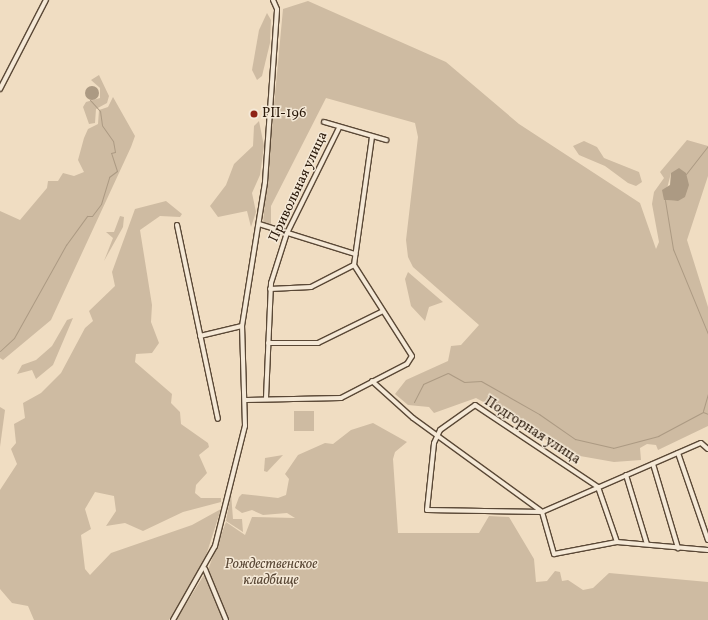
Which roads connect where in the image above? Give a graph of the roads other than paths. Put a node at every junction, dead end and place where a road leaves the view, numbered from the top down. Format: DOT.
graph roads {
  1 [pos="46,0"];
  2 [pos="273,0"];
  3 [pos="0,89"];
  4 [pos="324,122"];
  5 [pos="339,128"];
  6 [pos="372,137"];
  7 [pos="386,140"];
  8 [pos="259,224"];
  9 [pos="177,225"];
  10 [pos="287,233"];
  11 [pos="355,254"];
  12 [pos="354,264"];
  13 [pos="270,289"];
  14 [pos="384,311"];
  15 [pos="242,326"];
  16 [pos="200,336"];
  17 [pos="268,343"];
  18 [pos="372,381"];
  19 [pos="266,398"];
  20 [pos="246,400"];
  21 [pos="218,419"];
  22 [pos="436,435"];
  23 [pos="708,449"];
  24 [pos="678,453"];
  25 [pos="653,464"];
  26 [pos="626,475"];
  27 [pos="598,487"];
  28 [pos="542,512"];
  29 [pos="708,540"];
  30 [pos="617,542"];
  31 [pos="647,544"];
  32 [pos="678,548"];
  33 [pos="708,550"];
  34 [pos="205,570"];
  35 [pos="173,620"];
  36 [pos="226,620"];
  1 -- 3 [label="street"];
  2 -- 8 [label="street"];
  4 -- 5 [label="street, Привольная улица"];
  5 -- 6 [label="street, Привольная улица"];
  5 -- 10 [label="street, Привольная улица"];
  6 -- 7 [label="street, Привольная улица"];
  6 -- 11 [label="street"];
  8 -- 10 [label="street"];
  8 -- 15 [label="street"];
  9 -- 16 [label="street"];
  10 -- 11 [label="street"];
  10 -- 13 [label="street, Привольная улица"];
  11 -- 12 [label="street"];
  12 -- 13 [label="street"];
  12 -- 14 [label="street"];
  13 -- 17 [label="street, Привольная улица"];
  14 -- 17 [label="street"];
  14 -- 18 [label="street"];
  15 -- 16 [label="street"];
  15 -- 20 [label="street"];
  16 -- 21 [label="street"];
  17 -- 19 [label="street, Привольная улица"];
  18 -- 19 [label="street"];
  18 -- 22 [label="street"];
  19 -- 20 [label="street"];
  20 -- 34 [label="street"];
  22 -- 27 [label="street, Подгорная улица"];
  22 -- 28 [label="street"];
  22 -- 28 [label="street"];
  23 -- 24 [label="street"];
  24 -- 25 [label="street"];
  24 -- 29 [label="street"];
  25 -- 26 [label="street"];
  25 -- 32 [label="street"];
  26 -- 27 [label="street"];
  26 -- 31 [label="street"];
  27 -- 28 [label="street"];
  27 -- 30 [label="street"];
  28 -- 30 [label="street"];
  30 -- 31 [label="street"];
  31 -- 32 [label="street"];
  32 -- 33 [label="street"];
  34 -- 35 [label="street"];
  34 -- 36 [label="street"];
}
